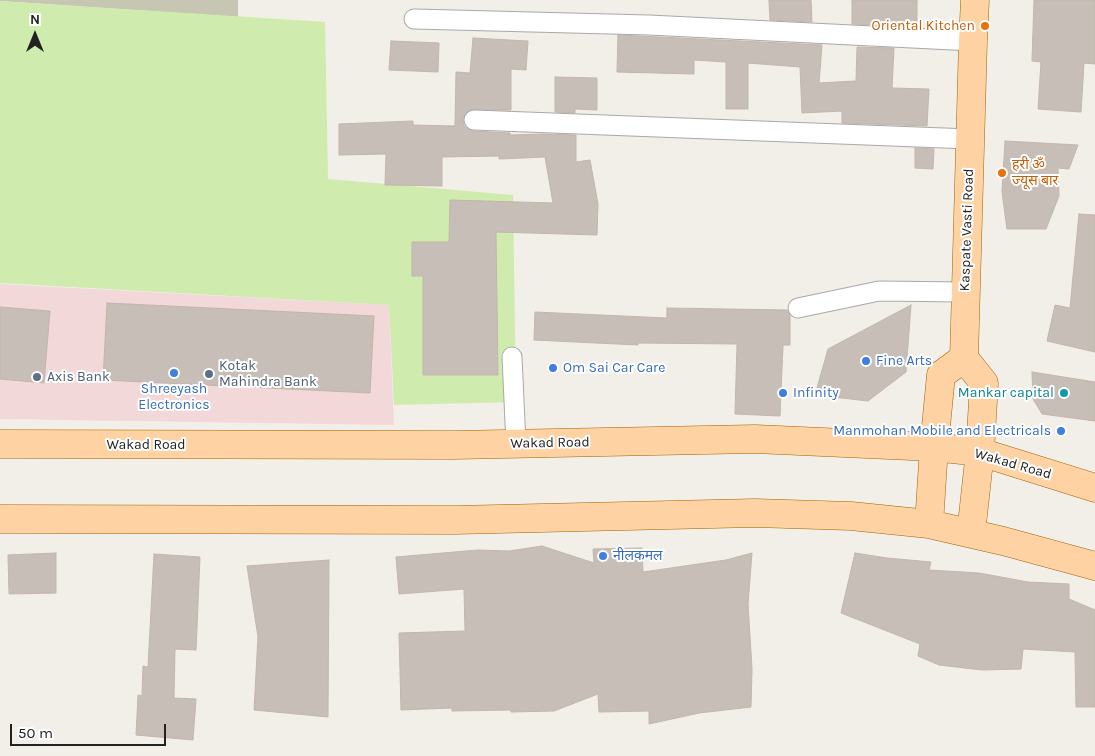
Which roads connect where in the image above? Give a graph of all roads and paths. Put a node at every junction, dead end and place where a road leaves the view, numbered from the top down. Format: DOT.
graph roads {
  1 [pos="975,0"];
  2 [pos="414,18"];
  3 [pos="972,41"];
  4 [pos="474,120"];
  5 [pos="970,139"];
  6 [pos="965,292"];
  7 [pos="798,308"];
  8 [pos="512,356"];
  9 [pos="964,358"];
  10 [pos="0,444"];
  11 [pos="516,444"];
  12 [pos="934,447"];
  13 [pos="980,452"];
  14 [pos="1095,488"];
  15 [pos="0,519"];
  16 [pos="929,524"];
  17 [pos="971,533"];
  18 [pos="1095,566"];
  1 -- 3 [label="main road, Kaspate Vasti Road"];
  2 -- 3 [label="street"];
  3 -- 5 [label="main road, Kaspate Vasti Road"];
  4 -- 5 [label="street"];
  5 -- 6 [label="main road, Kaspate Vasti Road"];
  6 -- 7 [label="street"];
  6 -- 9 [label="main road, Kaspate Vasti Road"];
  8 -- 11 [label="street"];
  9 -- 12 [label="main road"];
  9 -- 13 [label="main road"];
  10 -- 11 [label="main road, Wakad Road"];
  11 -- 12 [label="main road, Wakad Road"];
  12 -- 13 [label="main road, Wakad Road"];
  12 -- 16 [label="main road"];
  13 -- 14 [label="main road, Wakad Road"];
  13 -- 17 [label="main road"];
  15 -- 16 [label="main road"];
  16 -- 17 [label="main road"];
  17 -- 18 [label="main road"];
}
